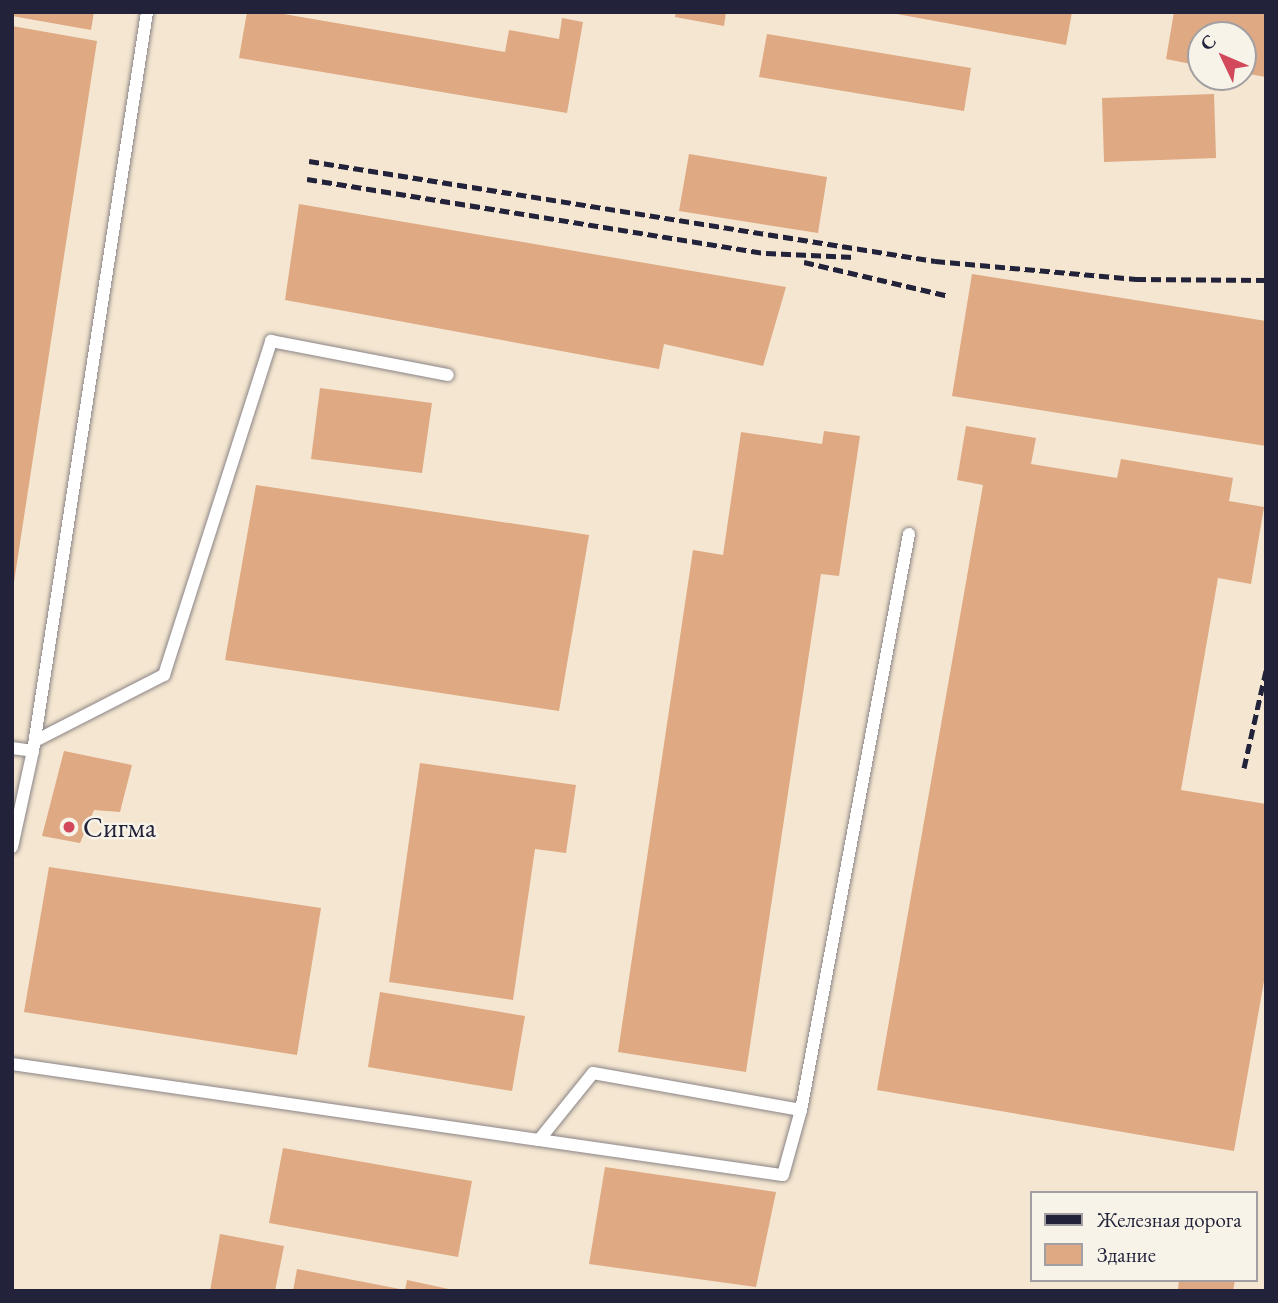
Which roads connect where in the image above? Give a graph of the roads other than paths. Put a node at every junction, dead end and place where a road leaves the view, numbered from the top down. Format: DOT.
graph roads {
  1 [pos="147,12"];
  2 [pos="448,375"];
  3 [pos="909,534"];
  4 [pos="34,746"];
  5 [pos="12,748"];
  6 [pos="12,847"];
  7 [pos="12,1064"];
  8 [pos="802,1110"];
  9 [pos="539,1140"];
  1 -- 4 [label="lane"];
  2 -- 4 [label="lane"];
  3 -- 8 [label="lane"];
  4 -- 5 [label="lane"];
  4 -- 6 [label="lane"];
  7 -- 9 [label="lane"];
  8 -- 9 [label="lane"];
  8 -- 9 [label="lane"];
}
